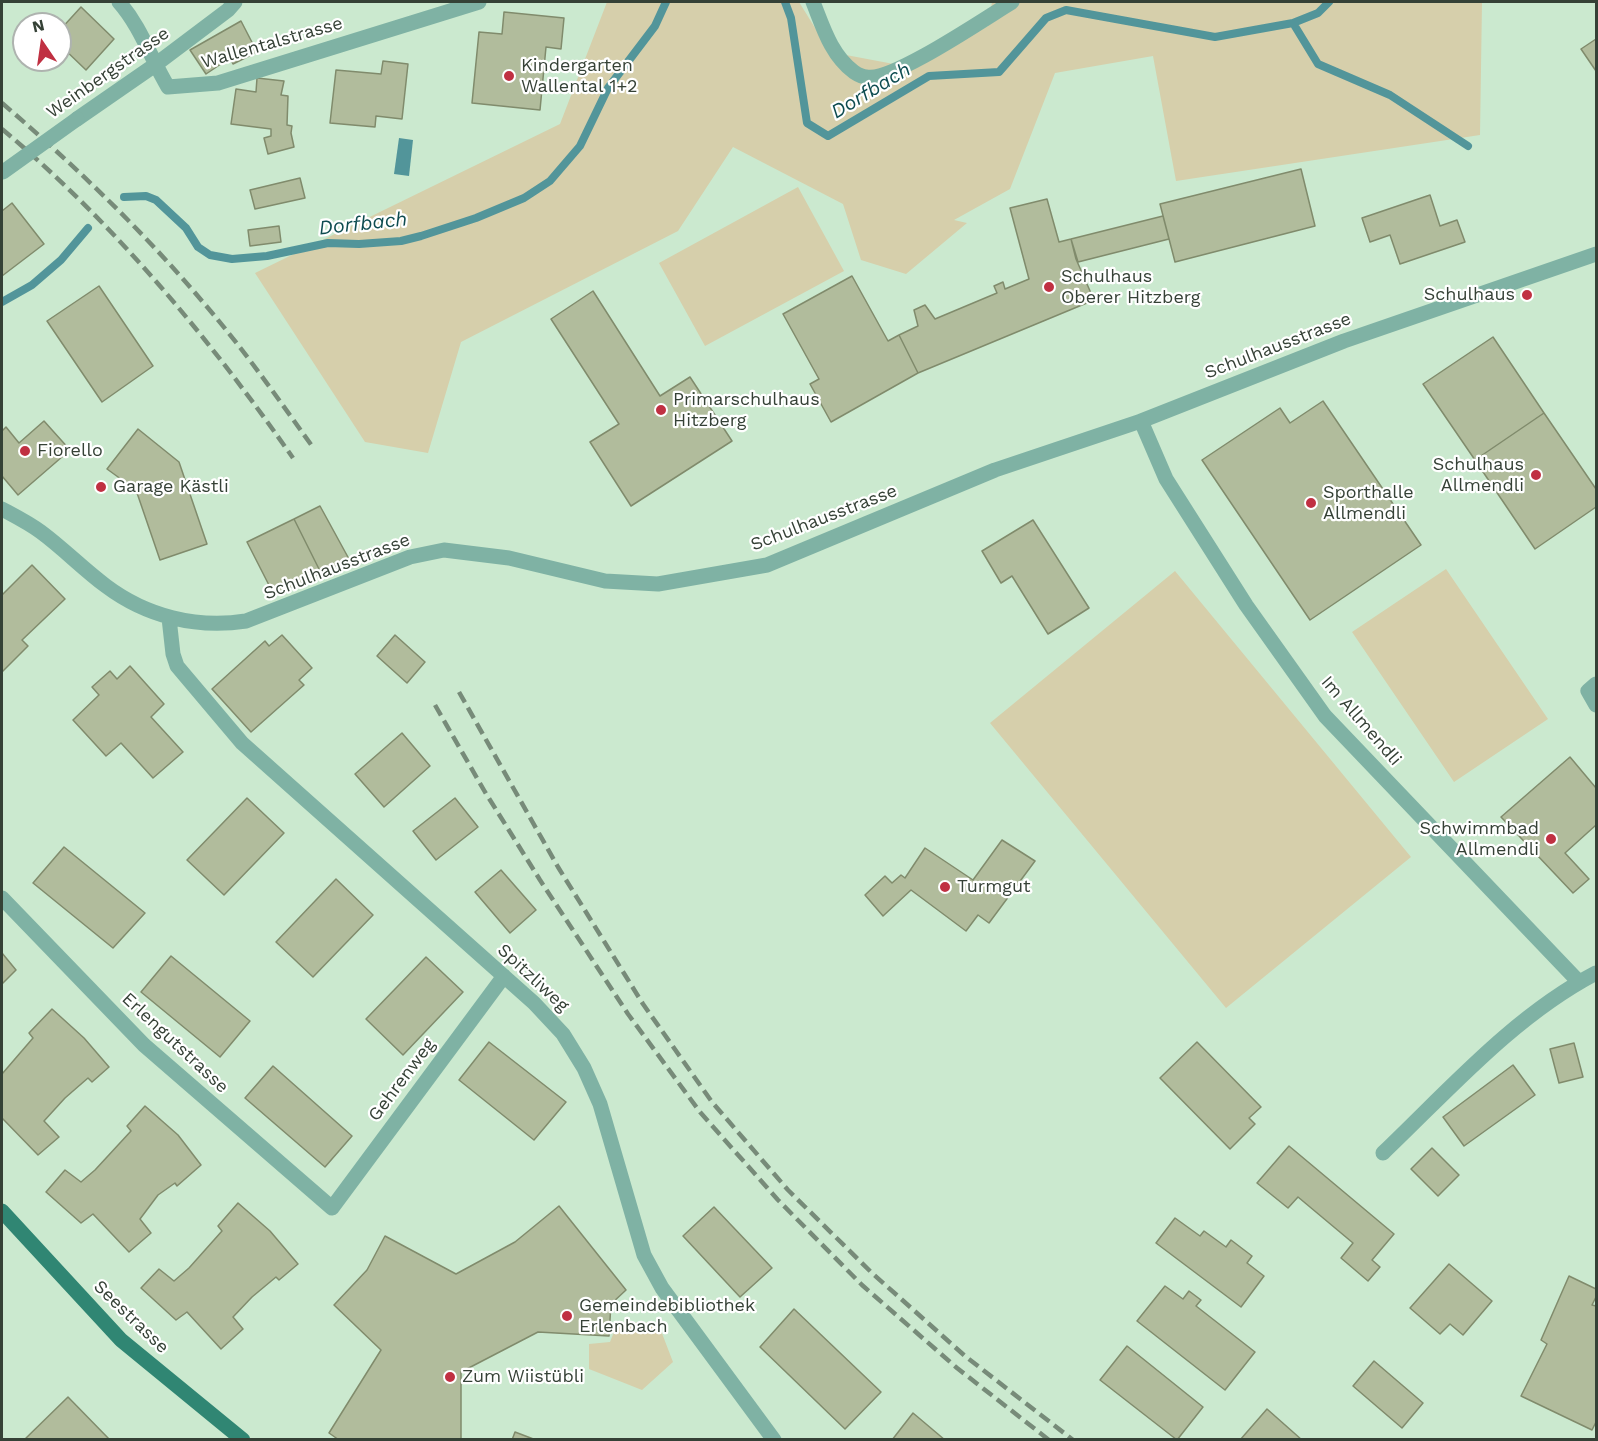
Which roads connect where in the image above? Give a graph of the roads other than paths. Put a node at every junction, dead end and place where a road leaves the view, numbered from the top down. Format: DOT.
graph roads {
  1 [pos="119,2"];
  2 [pos="236,2"];
  3 [pos="479,2"];
  4 [pos="813,2"];
  5 [pos="1012,2"];
  6 [pos="155,65"];
  7 [pos="2,172"];
  8 [pos="1596,254"];
  9 [pos="1141,421"];
  10 [pos="2,508"];
  11 [pos="169,618"];
  12 [pos="1596,684"];
  13 [pos="1596,705"];
  14 [pos="2,898"];
  15 [pos="1596,973"];
  16 [pos="504,976"];
  17 [pos="1579,982"];
  18 [pos="1383,1153"];
  19 [pos="332,1208"];
  20 [pos="2,1211"];
  21 [pos="243,1440"];
  22 [pos="774,1440"];
  1 -- 6 [label="street"];
  2 -- 6 [label="street, Weinbergstrasse"];
  3 -- 6 [label="street, Wallentalstrasse"];
  4 -- 5 [label="street"];
  6 -- 7 [label="street, Weinbergstrasse, bridge"];
  8 -- 9 [label="street, Schulhausstrasse"];
  9 -- 11 [label="street, Schulhausstrasse"];
  9 -- 17 [label="street, Im Allmendli"];
  10 -- 11 [label="street, Schulhausstrasse"];
  11 -- 16 [label="street, Spitzliweg"];
  12 -- 13 [label="street"];
  14 -- 19 [label="street, Erlengutstrasse"];
  15 -- 17 [label="street"];
  16 -- 19 [label="street, Gehrenweg"];
  16 -- 22 [label="street, Spitzliweg"];
  17 -- 18 [label="street"];
  20 -- 21 [label="main road, Seestrasse"];
}
